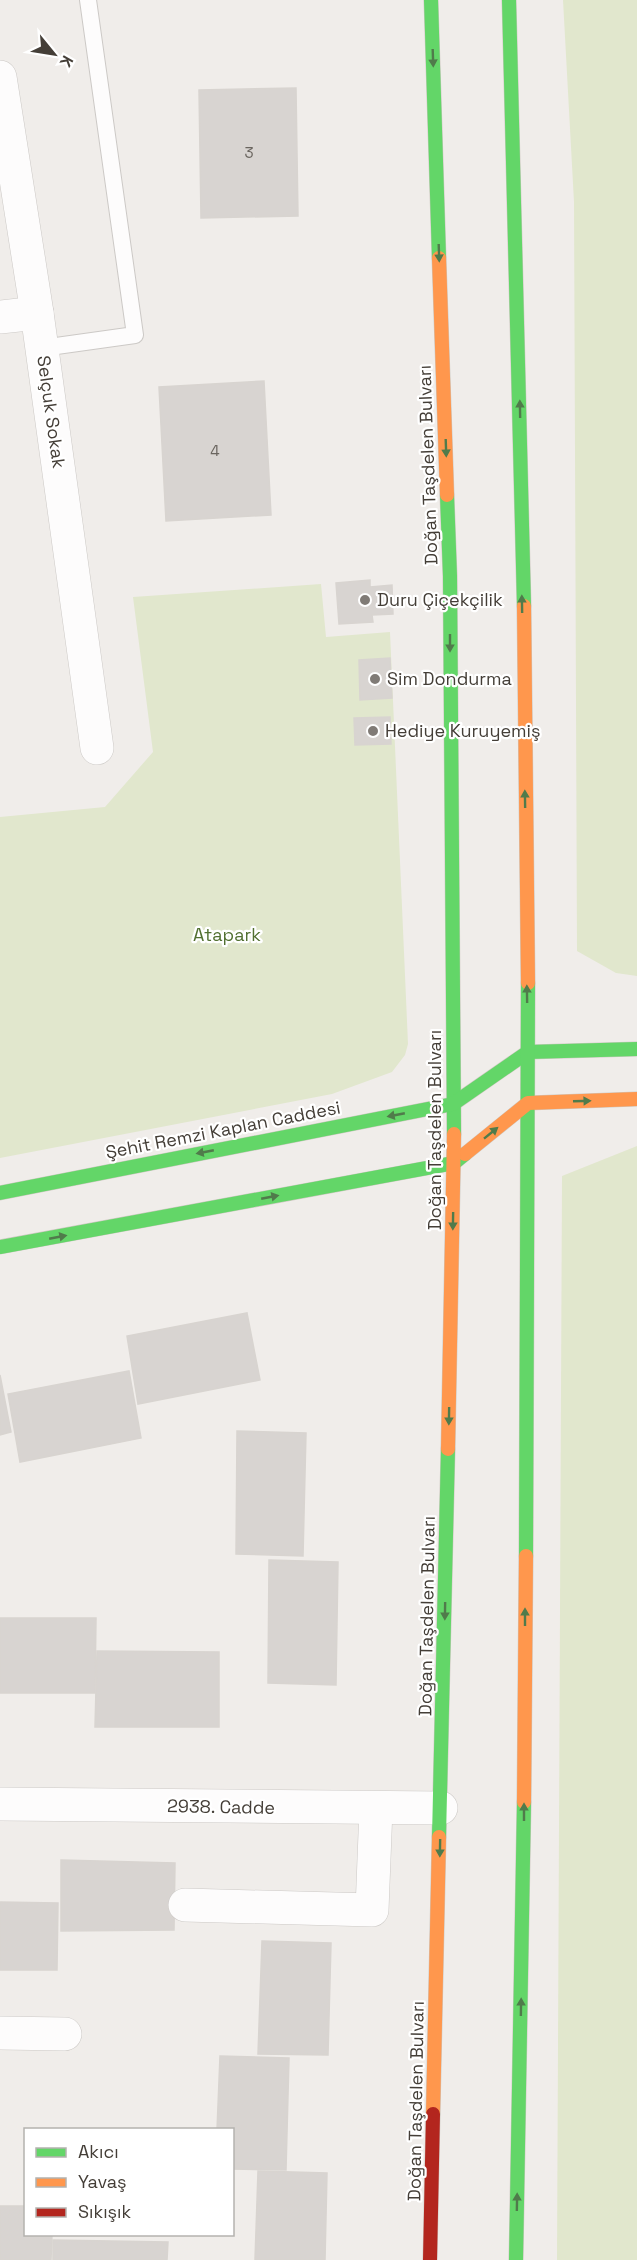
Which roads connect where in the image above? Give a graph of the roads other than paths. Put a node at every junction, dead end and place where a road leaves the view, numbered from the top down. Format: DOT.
graph roads {
  1 [pos="88,0"];
  2 [pos="431,0"];
  3 [pos="509,0"];
  4 [pos="0,77"];
  5 [pos="37,313"];
  6 [pos="0,317"];
  7 [pos="42,348"];
  8 [pos="97,748"];
  9 [pos="637,1049"];
  10 [pos="528,1052"];
  11 [pos="637,1099"];
  12 [pos="528,1103"];
  13 [pos="453,1104"];
  14 [pos="454,1163"];
  15 [pos="0,1193"];
  16 [pos="0,1247"];
  17 [pos="0,1804"];
  18 [pos="375,1808"];
  19 [pos="441,1809"];
  20 [pos="185,1905"];
  21 [pos="0,2033"];
  22 [pos="64,2034"];
  23 [pos="430,2260"];
  24 [pos="516,2260"];
  1 -- 7 [label="lane"];
  2 -- 13 [label="main road, Doğan Taşdelen Bulvarı, one-way"];
  10 -- 3 [label="main road, one-way"];
  4 -- 5 [label="street, Selçuk Sokak"];
  5 -- 6 [label="street"];
  5 -- 7 [label="street, Selçuk Sokak"];
  7 -- 8 [label="street, Selçuk Sokak"];
  9 -- 10 [label="main road"];
  10 -- 12 [label="main road"];
  10 -- 13 [label="main road"];
  12 -- 11 [label="main road, one-way"];
  14 -- 12 [label="main road, one-way"];
  24 -- 12 [label="main road, one-way"];
  13 -- 14 [label="main road, Doğan Taşdelen Bulvarı"];
  13 -- 15 [label="main road, Şehit Remzi Kaplan Caddesi, one-way"];
  16 -- 14 [label="main road, one-way"];
  14 -- 19 [label="main road, Doğan Taşdelen Bulvarı, one-way"];
  17 -- 18 [label="street, 2938. Cadde"];
  18 -- 19 [label="street, 2938. Cadde"];
  18 -- 20 [label="street"];
  19 -- 23 [label="main road, Doğan Taşdelen Bulvarı, one-way"];
  21 -- 22 [label="street"];
}
